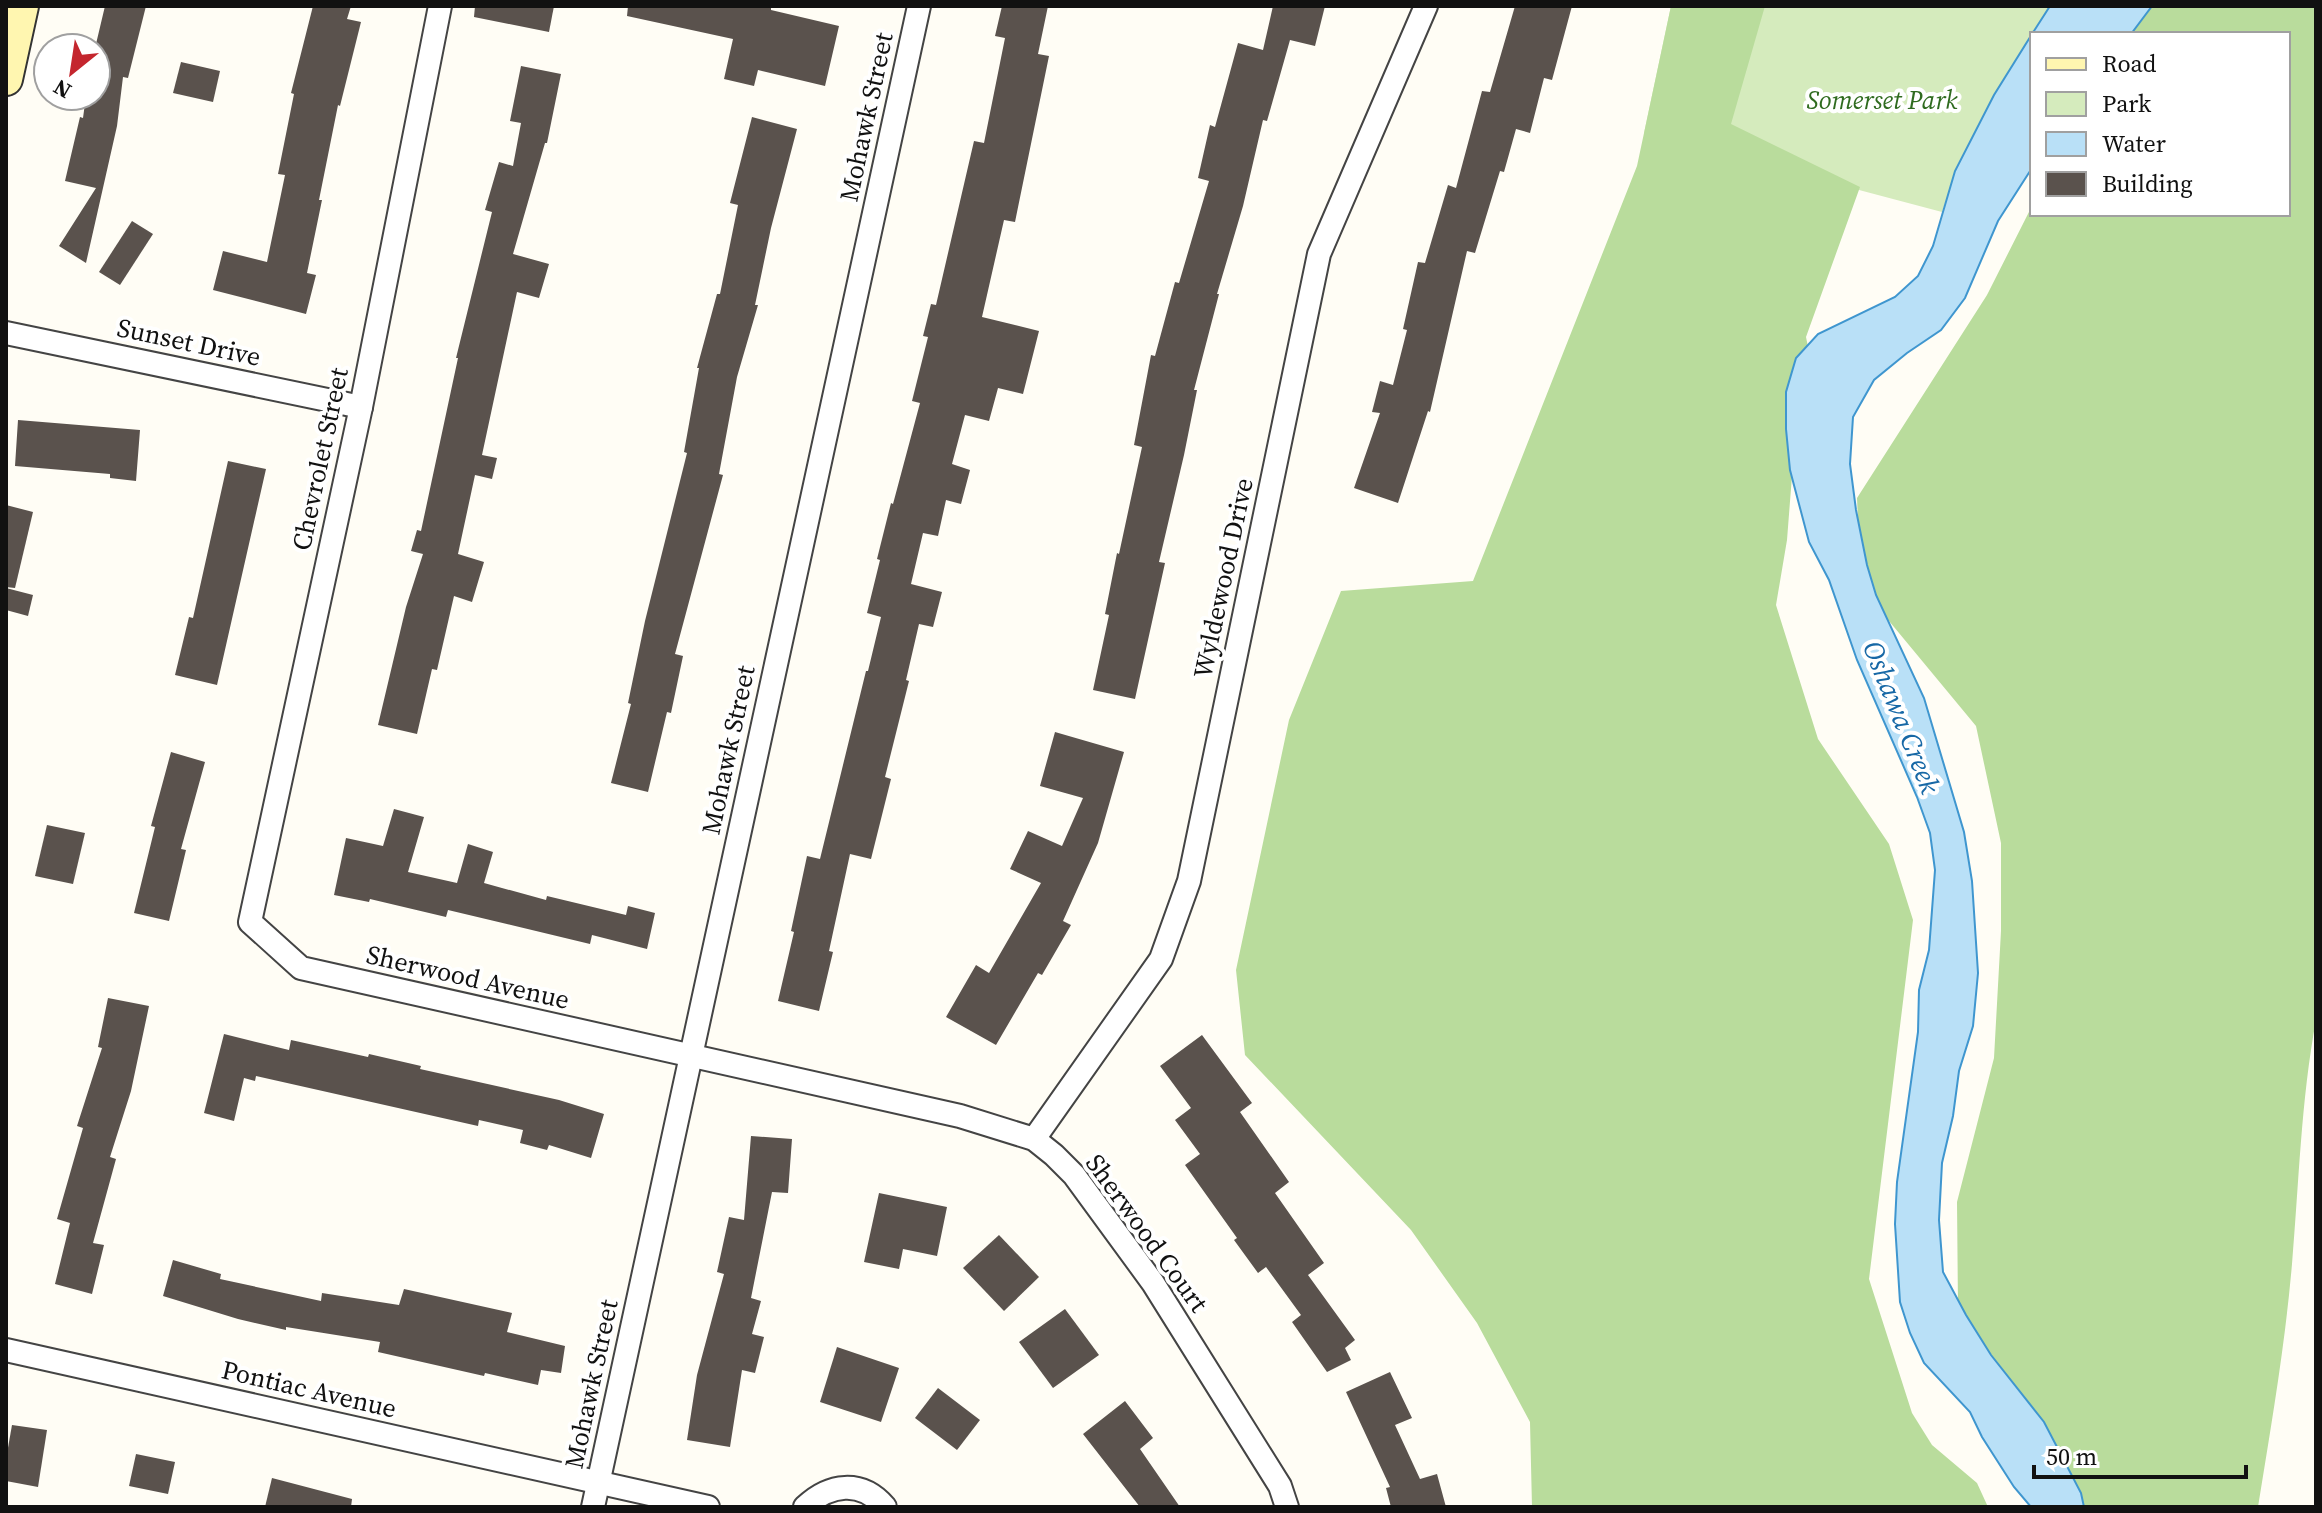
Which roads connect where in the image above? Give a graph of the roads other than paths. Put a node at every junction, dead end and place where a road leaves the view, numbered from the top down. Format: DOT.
graph roads {
  1 [pos="22,6"];
  2 [pos="440,6"];
  3 [pos="919,6"];
  4 [pos="1426,6"];
  5 [pos="6,79"];
  6 [pos="6,333"];
  7 [pos="361,407"];
  8 [pos="250,922"];
  9 [pos="690,1056"];
  10 [pos="1034,1139"];
  11 [pos="6,1350"];
  12 [pos="599,1482"];
  13 [pos="593,1507"];
  14 [pos="708,1507"];
  15 [pos="805,1507"];
  16 [pos="885,1507"];
  17 [pos="1287,1507"];
  1 -- 5 [label="street"];
  2 -- 7 [label="street, Chevrolet Street"];
  3 -- 9 [label="street, Mohawk Street"];
  4 -- 10 [label="street, Wyldewood Drive"];
  6 -- 7 [label="street, Sunset Drive"];
  7 -- 8 [label="street, Chevrolet Street"];
  8 -- 9 [label="street, Sherwood Avenue"];
  9 -- 10 [label="street, Sherwood Court"];
  9 -- 12 [label="street, Mohawk Street"];
  10 -- 17 [label="street, Sherwood Court"];
  11 -- 12 [label="street, Pontiac Avenue"];
  12 -- 13 [label="street, Mohawk Street"];
  12 -- 14 [label="street, Pontiac Avenue"];
  15 -- 16 [label="street"];
}
